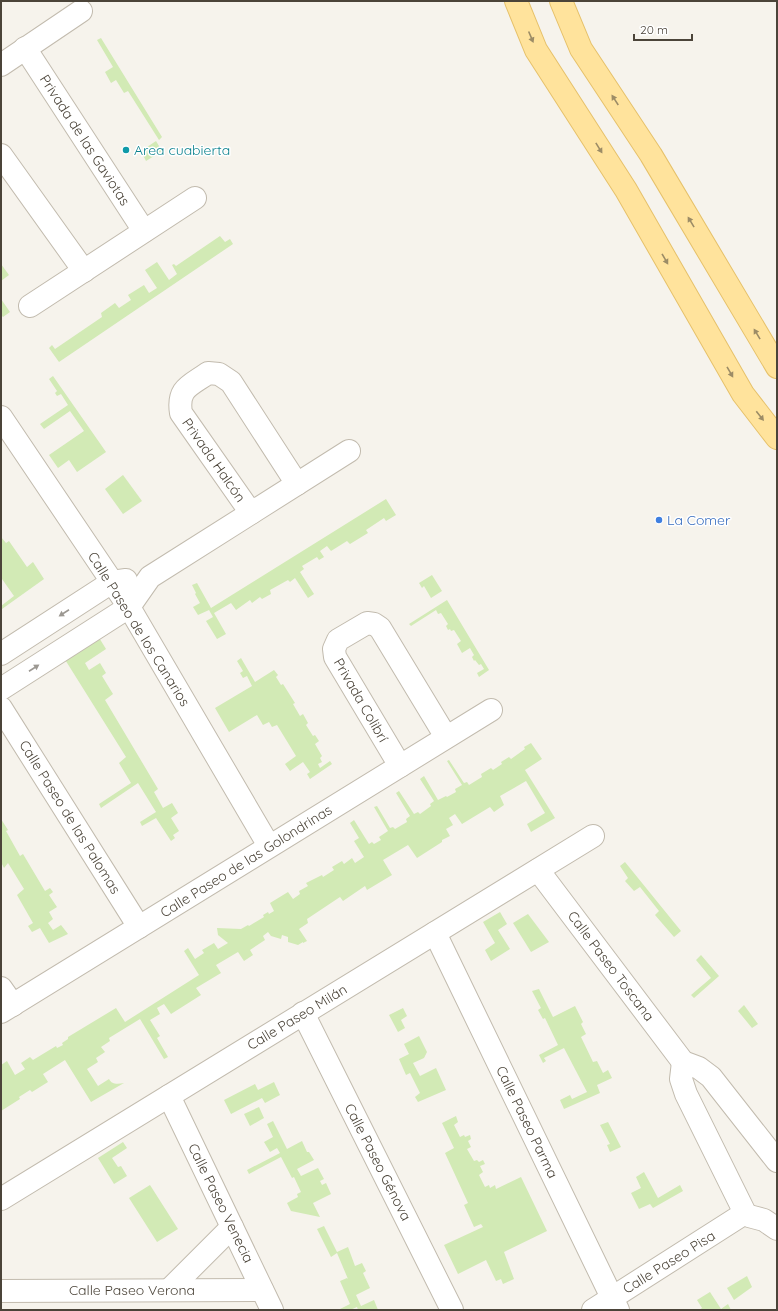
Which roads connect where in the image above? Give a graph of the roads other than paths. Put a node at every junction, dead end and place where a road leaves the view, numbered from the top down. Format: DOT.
graph roads {
  1 [pos="516,1"];
  2 [pos="561,1"];
  3 [pos="81,11"];
  4 [pos="25,48"];
  5 [pos="1,65"];
  6 [pos="1,155"];
  7 [pos="195,198"];
  8 [pos="144,231"];
  9 [pos="84,271"];
  10 [pos="30,306"];
  11 [pos="777,368"];
  12 [pos="1,417"];
  13 [pos="777,438"];
  14 [pos="349,451"];
  15 [pos="297,484"];
  16 [pos="251,513"];
  17 [pos="150,577"];
  18 [pos="112,582"];
  19 [pos="128,607"];
  20 [pos="1,654"];
  21 [pos="1,689"];
  22 [pos="1,708"];
  23 [pos="491,710"];
  24 [pos="446,737"];
  25 [pos="400,766"];
  26 [pos="593,836"];
  27 [pos="270,846"];
  28 [pos="538,870"];
  29 [pos="139,927"];
  30 [pos="435,933"];
  31 [pos="5,1002"];
  32 [pos="303,1014"];
  33 [pos="683,1062"];
  34 [pos="169,1096"];
  35 [pos="777,1161"];
  36 [pos="1,1198"];
  37 [pos="745,1213"];
  38 [pos="232,1227"];
  39 [pos="777,1229"];
  40 [pos="169,1290"];
  41 [pos="262,1290"];
  42 [pos="1,1291"];
  43 [pos="615,1304"];
  44 [pos="272,1310"];
  45 [pos="452,1310"];
  46 [pos="593,1310"];
  1 -- 13 [label="main road, one-way"];
  11 -- 2 [label="main road, one-way"];
  3 -- 4 [label="street"];
  4 -- 5 [label="street"];
  4 -- 8 [label="street, Privada de las Gaviotas"];
  6 -- 9 [label="street"];
  7 -- 8 [label="street"];
  8 -- 9 [label="street"];
  9 -- 10 [label="street"];
  12 -- 18 [label="street, Calle Paseo de los Canarios"];
  14 -- 15 [label="street"];
  15 -- 16 [label="street"];
  15 -- 16 [label="street, Privada Halcón"];
  16 -- 17 [label="street"];
  17 -- 18 [label="street"];
  17 -- 19 [label="street"];
  18 -- 19 [label="street, Calle Paseo de los Canarios"];
  18 -- 20 [label="street, one-way"];
  21 -- 19 [label="street, one-way"];
  19 -- 27 [label="street, Calle Paseo de los Canarios"];
  22 -- 29 [label="street, Calle Paseo de las Palomas"];
  23 -- 24 [label="street, Calle Paseo de las Golondrinas"];
  24 -- 25 [label="street, Calle Paseo de las Golondrinas"];
  24 -- 25 [label="street, Privada Colibrí"];
  25 -- 27 [label="street, Calle Paseo de las Golondrinas"];
  26 -- 28 [label="street, Calle Paseo Milán"];
  27 -- 29 [label="street, Calle Paseo de las Golondrinas"];
  28 -- 30 [label="street, Calle Paseo Milán"];
  28 -- 33 [label="street, Calle Paseo Toscana"];
  29 -- 31 [label="street, Calle Paseo de las Golondrinas"];
  30 -- 32 [label="street, Calle Paseo Milán"];
  30 -- 43 [label="street, Calle Paseo Parma"];
  32 -- 34 [label="street, Calle Paseo Milán"];
  32 -- 45 [label="street, Calle Paseo Génova"];
  33 -- 35 [label="street"];
  33 -- 37 [label="street"];
  34 -- 36 [label="street, Calle Paseo Milán"];
  34 -- 38 [label="street, Calle Paseo Venecia"];
  37 -- 39 [label="street"];
  37 -- 43 [label="street, Calle Paseo Pisa"];
  38 -- 40 [label="street"];
  38 -- 41 [label="street, Calle Paseo Venecia"];
  40 -- 41 [label="street, Calle Paseo Verona"];
  40 -- 42 [label="street, Calle Paseo Verona"];
  41 -- 44 [label="street, Calle Paseo Venecia"];
  43 -- 46 [label="street, Calle Paseo Pisa"];
}
